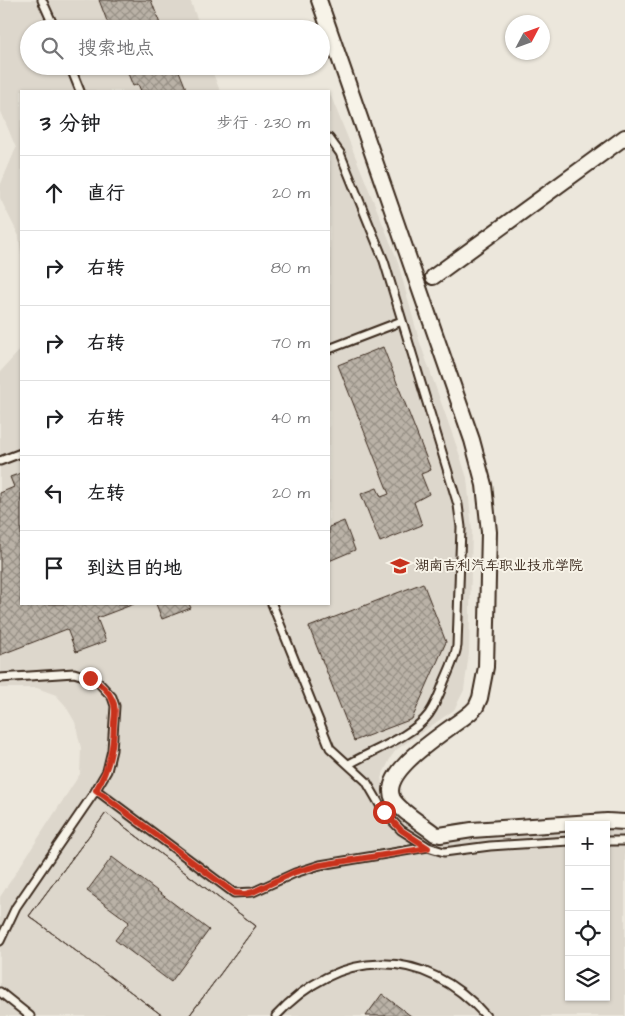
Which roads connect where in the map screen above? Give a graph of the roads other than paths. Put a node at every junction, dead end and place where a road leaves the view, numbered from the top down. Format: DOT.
graph roads {
  1 [pos="42,0"];
  2 [pos="319,0"];
  3 [pos="52,20"];
  4 [pos="326,20"];
  5 [pos="330,32"];
  6 [pos="74,75"];
  7 [pos="80,90"];
  8 [pos="625,137"];
  9 [pos="330,139"];
  10 [pos="433,277"];
  11 [pos="402,321"];
  12 [pos="330,349"];
  13 [pos="20,453"];
  14 [pos="0,461"];
  15 [pos="272,605"];
  16 [pos="0,678"];
  17 [pos="348,764"];
  18 [pos="96,790"];
  19 [pos="625,822"];
  20 [pos="565,841"];
  21 [pos="610,841"];
  22 [pos="625,841"];
  23 [pos="428,848"];
  24 [pos="0,940"];
  25 [pos="0,992"];
  26 [pos="30,1016"];
  27 [pos="276,1016"];
  28 [pos="486,1016"];
  1 -- 3 [label="lane"];
  2 -- 4 [label="street"];
  5 -- 19 [label="street"];
  6 -- 7 [label="lane"];
  8 -- 10 [label="street"];
  9 -- 11 [label="lane"];
  11 -- 12 [label="lane"];
  11 -- 17 [label="lane"];
  13 -- 14 [label="lane"];
  15 -- 17 [label="lane"];
  16 -- 18 [label="lane"];
  17 -- 23 [label="lane"];
  18 -- 23 [label="lane"];
  18 -- 24 [label="lane"];
  20 -- 23 [label="lane"];
  21 -- 22 [label="lane"];
  25 -- 26 [label="lane"];
  27 -- 28 [label="lane"];
}
